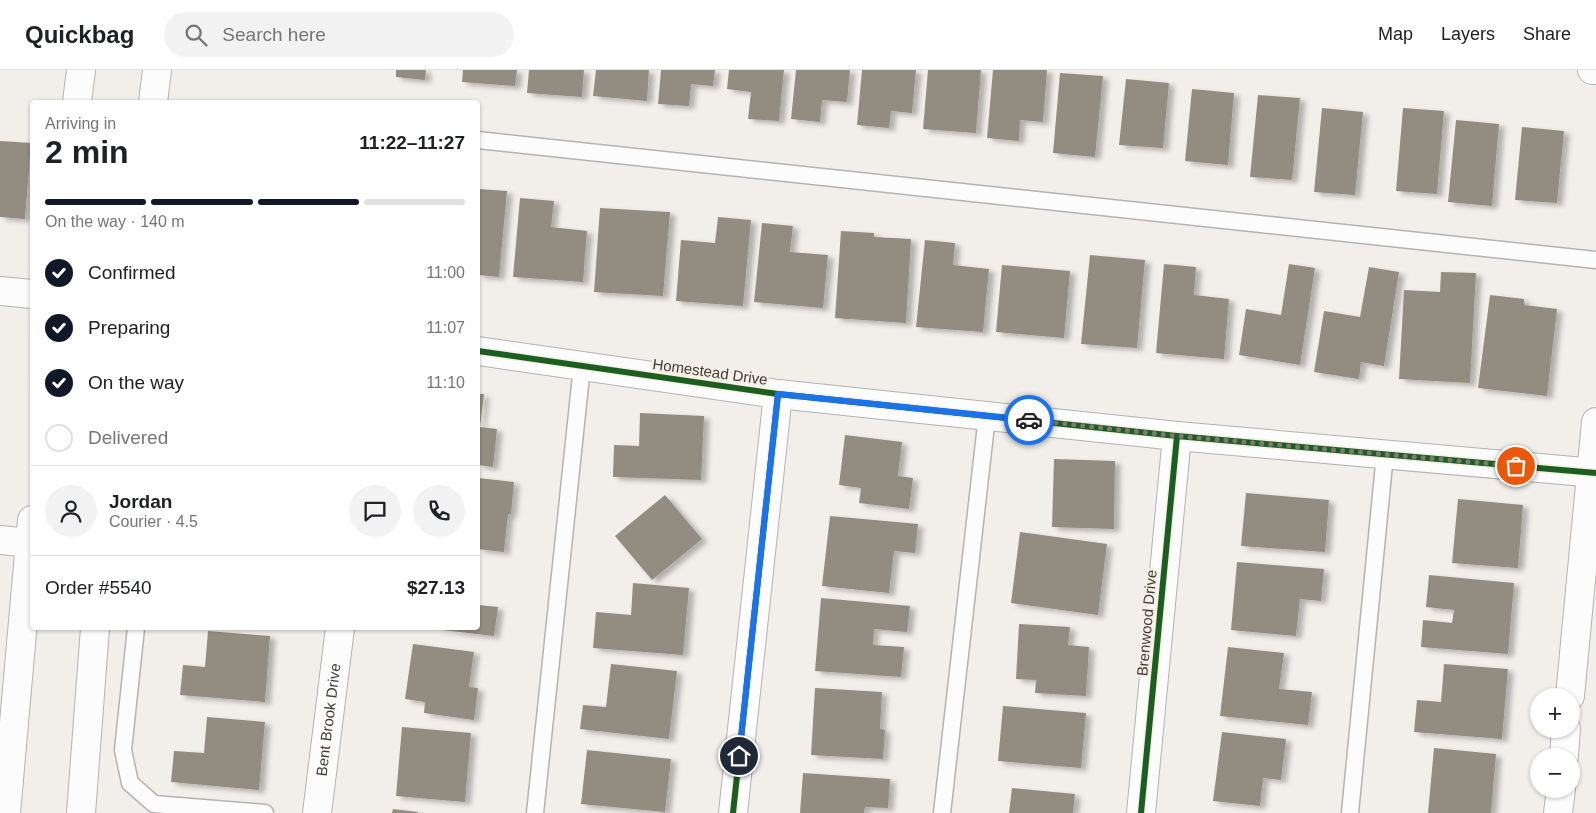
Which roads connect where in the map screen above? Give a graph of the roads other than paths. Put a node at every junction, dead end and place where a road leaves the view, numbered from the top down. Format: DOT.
graph roads {
  1 [pos="81,70"];
  2 [pos="157,70"];
  3 [pos="1592,70"];
  4 [pos="1596,70"];
  5 [pos="77,100"];
  6 [pos="153,100"];
  7 [pos="480,140"];
  8 [pos="1596,260"];
  9 [pos="0,291"];
  10 [pos="30,294"];
  11 [pos="480,351"];
  12 [pos="582,366"];
  13 [pos="778,394"];
  14 [pos="987,416"];
  15 [pos="1596,422"];
  16 [pos="1177,436"];
  17 [pos="1385,454"];
  18 [pos="1593,473"];
  19 [pos="30,532"];
  20 [pos="0,540"];
  21 [pos="30,543"];
  22 [pos="95,630"];
  23 [pos="136,630"];
  24 [pos="340,630"];
  25 [pos="1571,688"];
  26 [pos="1560,798"];
  27 [pos="6,813"];
  28 [pos="81,813"];
  29 [pos="265,813"];
  30 [pos="317,813"];
  31 [pos="535,813"];
  32 [pos="733,813"];
  33 [pos="942,813"];
  34 [pos="1141,813"];
  35 [pos="1350,813"];
  36 [pos="1558,813"];
  1 -- 5 [label="street"];
  2 -- 6 [label="street"];
  3 -- 4 [label="street"];
  7 -- 8 [label="lane"];
  9 -- 10 [label="street"];
  11 -- 12 [label="street, Homestead Drive"];
  12 -- 13 [label="street, Homestead Drive"];
  12 -- 31 [label="lane"];
  13 -- 14 [label="street, Homestead Drive"];
  13 -- 32 [label="street"];
  14 -- 16 [label="street, Homestead Drive"];
  14 -- 33 [label="lane"];
  15 -- 18 [label="street"];
  16 -- 17 [label="street, Homestead Drive"];
  16 -- 34 [label="street, Brenwood Drive"];
  17 -- 18 [label="street, Homestead Drive"];
  17 -- 35 [label="lane"];
  18 -- 25 [label="street"];
  19 -- 20 [label="street"];
  21 -- 27 [label="street"];
  22 -- 28 [label="street"];
  23 -- 29 [label="lane"];
  24 -- 30 [label="street, Bent Brook Drive"];
  26 -- 36 [label="street"];
}
